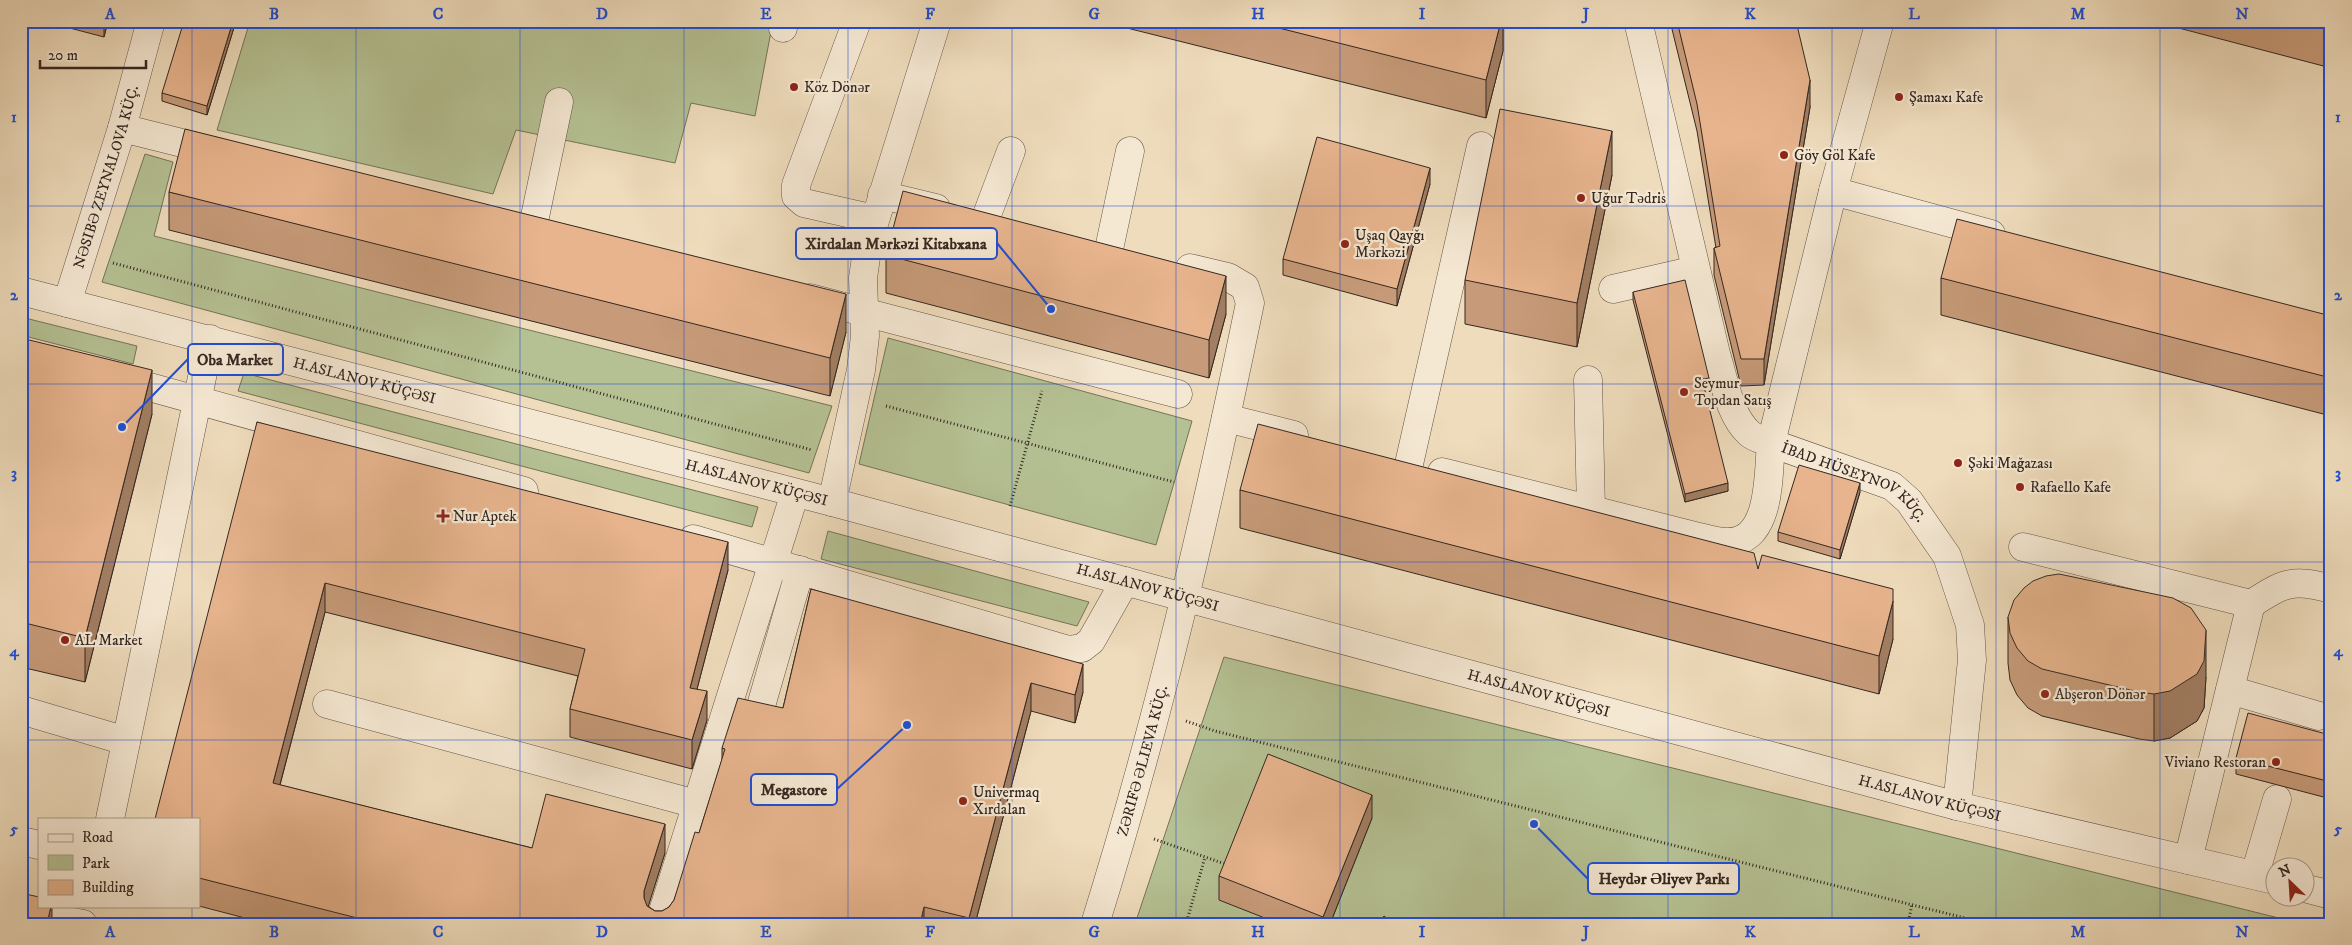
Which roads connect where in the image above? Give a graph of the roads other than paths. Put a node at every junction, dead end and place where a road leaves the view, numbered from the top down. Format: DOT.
graph roads {
  1 [pos="152,21"];
  2 [pos="857,21"];
  3 [pos="937,21"];
  4 [pos="1638,21"];
  5 [pos="1880,21"];
  6 [pos="559,102"];
  7 [pos="122,128"];
  8 [pos="1481,146"];
  9 [pos="1011,151"];
  10 [pos="1130,151"];
  11 [pos="246,159"];
  12 [pos="1833,191"];
  13 [pos="878,207"];
  14 [pos="985,220"];
  15 [pos="504,224"];
  16 [pos="1014,226"];
  17 [pos="2014,240"];
  18 [pos="1080,242"];
  19 [pos="1109,249"];
  20 [pos="1136,255"];
  21 [pos="1164,262"];
  22 [pos="1696,270"];
  23 [pos="1613,288"];
  24 [pos="21,291"];
  25 [pos="790,293"];
  26 [pos="67,303"];
  27 [pos="865,312"];
  28 [pos="210,339"];
  29 [pos="96,372"];
  30 [pos="1588,380"];
  31 [pos="1178,394"];
  32 [pos="198,399"];
  33 [pos="1226,418"];
  34 [pos="1322,442"];
  35 [pos="1771,443"];
  36 [pos="1380,456"];
  37 [pos="1409,464"];
  38 [pos="795,493"];
  39 [pos="544,496"];
  40 [pos="832,502"];
  41 [pos="1591,510"];
  42 [pos="668,532"];
  43 [pos="2024,547"];
  44 [pos="774,562"];
  45 [pos="800,570"];
  46 [pos="1126,582"];
  47 [pos="2331,589"];
  48 [pos="1187,596"];
  49 [pos="2250,604"];
  50 [pos="2230,690"];
  51 [pos="327,704"];
  52 [pos="21,710"];
  53 [pos="759,714"];
  54 [pos="2319,716"];
  55 [pos="126,741"];
  56 [pos="2277,799"];
  57 [pos="696,804"];
  58 [pos="1957,806"];
  59 [pos="110,818"];
  60 [pos="21,841"];
  61 [pos="38,845"];
  62 [pos="2268,858"];
  63 [pos="2188,860"];
  64 [pos="2264,877"];
  65 [pos="2314,891"];
  66 [pos="2331,895"];
  67 [pos="91,908"];
  68 [pos="21,912"];
  69 [pos="83,924"];
  70 [pos="88,924"];
  71 [pos="659,924"];
  72 [pos="1095,924"];
  1 -- 7 [label="street, NƏSIBƏ ZEYNALOVA KÜÇ."];
  2 -- 13 [label="street"];
  3 -- 13 [label="street"];
  4 -- 22 [label="street"];
  5 -- 12 [label="street, İBAD HÜSEYNOV KÜÇ."];
  6 -- 15 [label="street"];
  7 -- 11 [label="street"];
  7 -- 26 [label="street, NƏSIBƏ ZEYNALOVA KÜÇ."];
  8 -- 37 [label="street"];
  9 -- 14 [label="street"];
  10 -- 19 [label="street"];
  12 -- 17 [label="street"];
  12 -- 35 [label="street, İBAD HÜSEYNOV KÜÇ."];
  13 -- 14 [label="street"];
  13 -- 27 [label="street"];
  14 -- 16 [label="street"];
  18 -- 19 [label="street"];
  19 -- 20 [label="street"];
  21 -- 33 [label="street, ZƏRIFƏ ƏLIEVA KÜÇ."];
  22 -- 23 [label="street"];
  22 -- 35 [label="street"];
  24 -- 26 [label="street, H.ASLANOV KÜÇƏSI"];
  25 -- 27 [label="street"];
  26 -- 28 [label="street, H.ASLANOV KÜÇƏSI"];
  27 -- 31 [label="street"];
  27 -- 40 [label="street"];
  28 -- 32 [label="street"];
  28 -- 38 [label="street, H.ASLANOV KÜÇƏSI"];
  29 -- 32 [label="street"];
  30 -- 41 [label="street"];
  32 -- 39 [label="street"];
  32 -- 55 [label="street"];
  33 -- 34 [label="street"];
  33 -- 48 [label="street, ZƏRIFƏ ƏLIEVA KÜÇ."];
  35 -- 41 [label="street"];
  35 -- 58 [label="street, İBAD HÜSEYNOV KÜÇ."];
  36 -- 37 [label="street"];
  37 -- 41 [label="street"];
  38 -- 40 [label="street, H.ASLANOV KÜÇƏSI"];
  38 -- 44 [label="street"];
  40 -- 46 [label="street, H.ASLANOV KÜÇƏSI"];
  42 -- 44 [label="street"];
  43 -- 49 [label="street"];
  44 -- 45 [label="street"];
  44 -- 57 [label="street"];
  45 -- 46 [label="street"];
  45 -- 53 [label="street"];
  46 -- 48 [label="street, H.ASLANOV KÜÇƏSI"];
  47 -- 49 [label="street"];
  48 -- 58 [label="street, H.ASLANOV KÜÇƏSI"];
  48 -- 72 [label="street, ZƏRIFƏ ƏLIEVA KÜÇ."];
  49 -- 50 [label="street"];
  50 -- 54 [label="street"];
  50 -- 63 [label="street"];
  51 -- 57 [label="street"];
  52 -- 55 [label="street"];
  55 -- 59 [label="street"];
  56 -- 62 [label="street"];
  57 -- 71 [label="street"];
  58 -- 63 [label="street, H.ASLANOV KÜÇƏSI"];
  60 -- 61 [label="street"];
  63 -- 64 [label="street, H.ASLANOV KÜÇƏSI"];
  65 -- 66 [label="street"];
  67 -- 70 [label="street"];
  68 -- 69 [label="street"];
}
